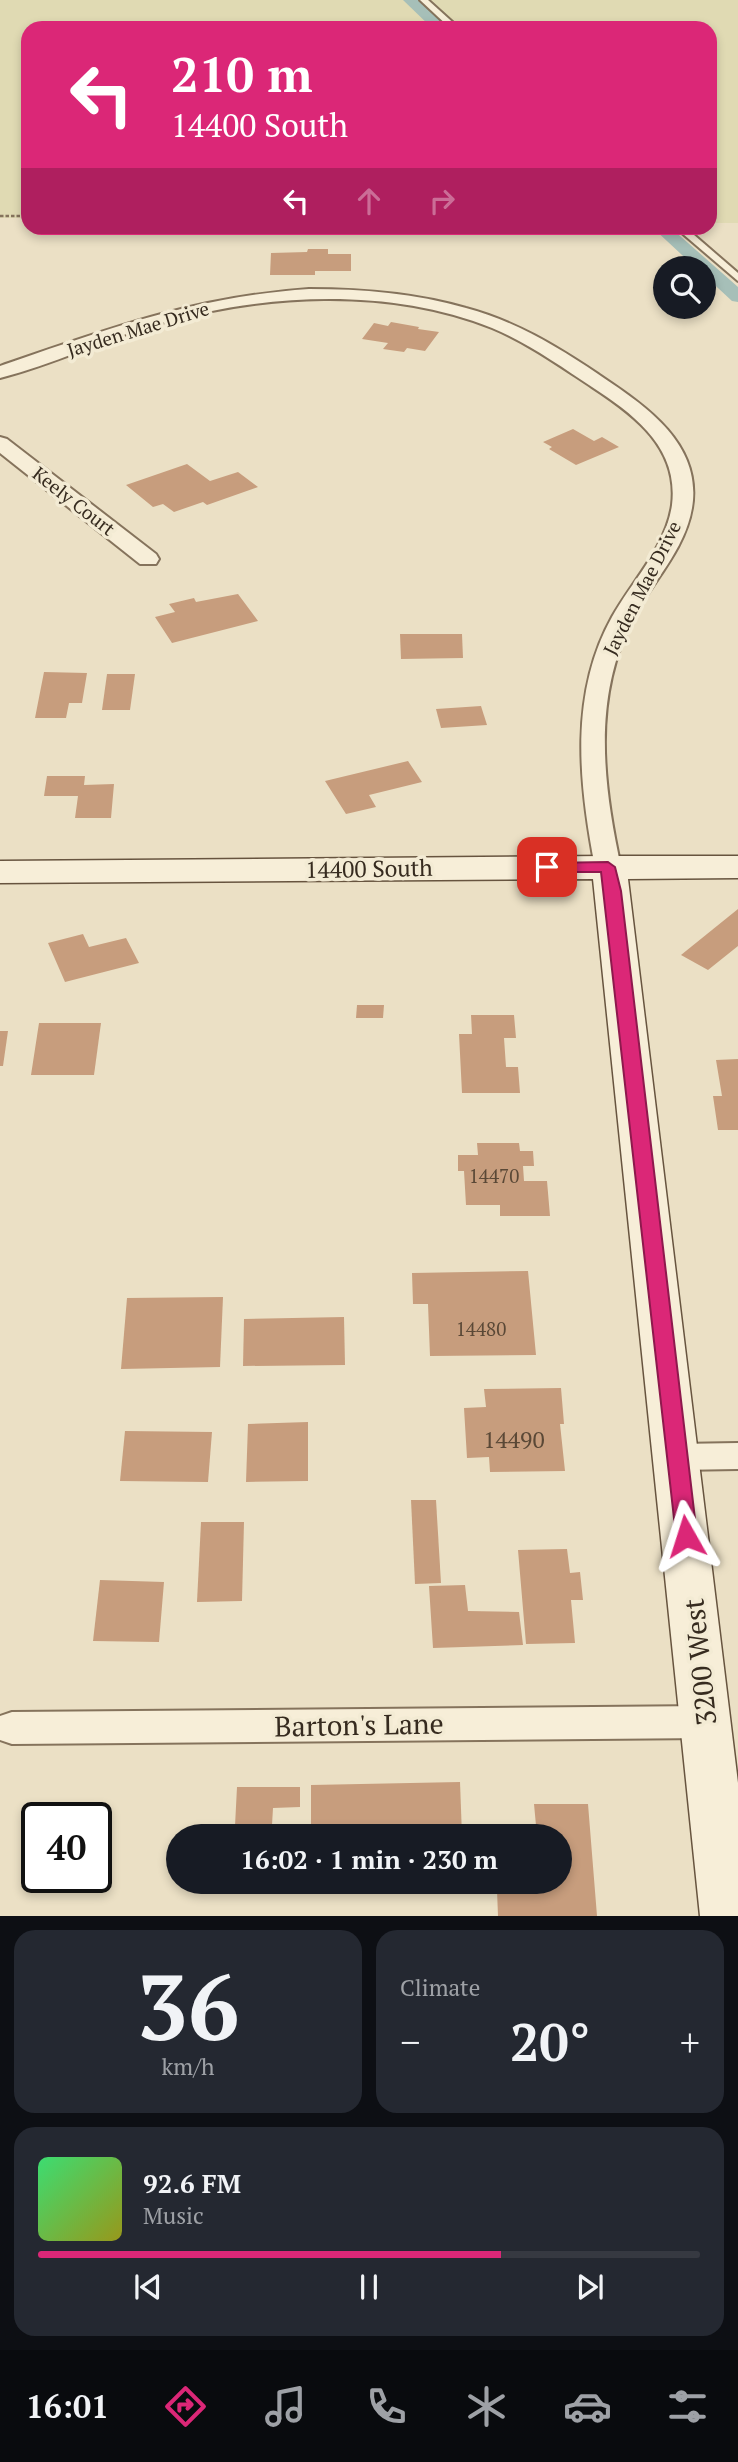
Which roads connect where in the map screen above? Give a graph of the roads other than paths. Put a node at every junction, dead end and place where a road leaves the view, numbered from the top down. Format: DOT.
graph roads {
  1 [pos="424,0"];
  2 [pos="448,21"];
  3 [pos="689,235"];
  4 [pos="738,278"];
  5 [pos="0,372"];
  6 [pos="0,443"];
  7 [pos="148,559"];
  8 [pos="608,867"];
  9 [pos="738,867"];
  10 [pos="0,873"];
  11 [pos="678,1457"];
  12 [pos="738,1457"];
  13 [pos="707,1722"];
  14 [pos="12,1728"];
  15 [pos="727,1916"];
  1 -- 2 [label="lane"];
  3 -- 4 [label="lane"];
  5 -- 8 [label="street, Jayden Mae Drive"];
  6 -- 7 [label="street, Keely Court"];
  8 -- 9 [label="street, 14400 South"];
  8 -- 10 [label="street, 14400 South"];
  8 -- 11 [label="street, 3200 West"];
  11 -- 12 [label="street"];
  11 -- 13 [label="street, 3200 West"];
  13 -- 14 [label="street, Barton's Lane"];
  13 -- 15 [label="street, 3200 West"];
}
